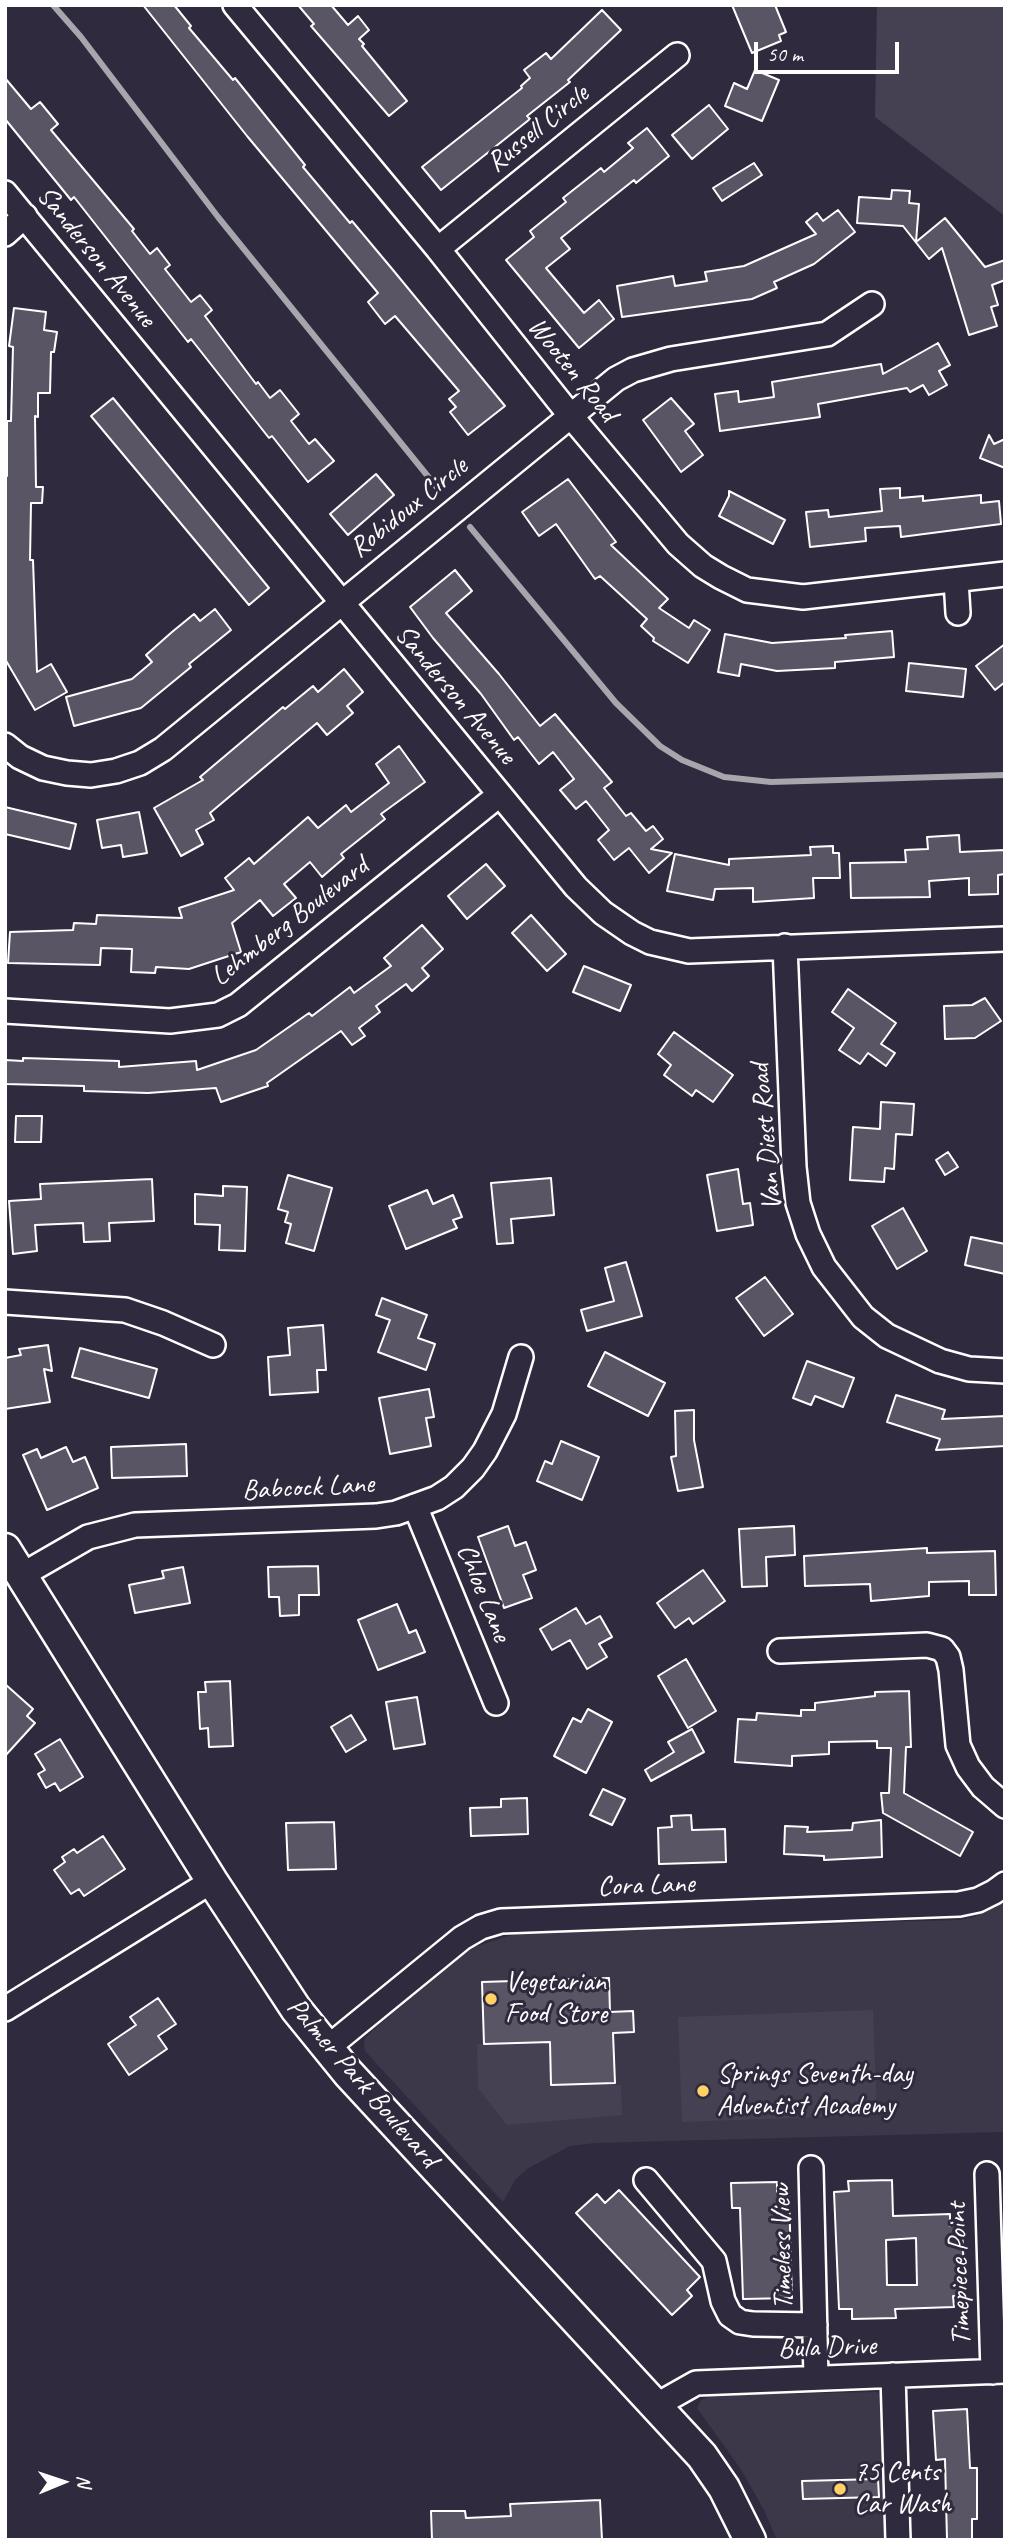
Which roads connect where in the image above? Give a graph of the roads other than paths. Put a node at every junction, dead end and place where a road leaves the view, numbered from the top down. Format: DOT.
graph roads {
  1 [pos="235,5"];
  2 [pos="677,55"];
  3 [pos="5,193"];
  4 [pos="24,216"];
  5 [pos="5,234"];
  6 [pos="438,249"];
  7 [pos="872,304"];
  8 [pos="569,415"];
  9 [pos="1005,574"];
  10 [pos="956,580"];
  11 [pos="340,603"];
  12 [pos="958,613"];
  13 [pos="5,745"];
  14 [pos="499,795"];
  15 [pos="1005,939"];
  16 [pos="785,946"];
  17 [pos="5,1011"];
  18 [pos="5,1302"];
  19 [pos="213,1345"];
  20 [pos="521,1357"];
  21 [pos="1005,1371"];
  22 [pos="415,1506"];
  23 [pos="5,1549"];
  24 [pos="22,1575"];
  25 [pos="780,1651"];
  26 [pos="496,1703"];
  27 [pos="1005,1806"];
  28 [pos="212,1881"];
  29 [pos="1005,1884"];
  30 [pos="5,2009"];
  31 [pos="326,2049"];
  32 [pos="811,2168"];
  33 [pos="987,2174"];
  34 [pos="646,2180"];
  35 [pos="815,2325"];
  36 [pos="999,2372"];
  37 [pos="892,2375"];
  38 [pos="816,2378"];
  39 [pos="657,2405"];
  40 [pos="750,2540"];
  41 [pos="898,2540"];
  1 -- 6 [label="street, Wooten Road"];
  2 -- 6 [label="street, Russell Circle"];
  3 -- 4 [label="street, Sanderson Avenue"];
  4 -- 5 [label="street"];
  4 -- 11 [label="street, Sanderson Avenue"];
  6 -- 8 [label="street, Wooten Road"];
  7 -- 8 [label="street, Robidoux Circle"];
  8 -- 10 [label="street, Wooten Road"];
  8 -- 11 [label="street, Robidoux Circle"];
  9 -- 10 [label="street, Wooten Road"];
  10 -- 12 [label="street"];
  11 -- 13 [label="street, Robidoux Circle"];
  11 -- 14 [label="street, Sanderson Avenue"];
  14 -- 16 [label="street, Sanderson Avenue"];
  14 -- 17 [label="street, Lehmberg Boulevard"];
  15 -- 16 [label="street, Sanderson Avenue"];
  16 -- 21 [label="street, Van Diest Road"];
  18 -- 19 [label="street"];
  20 -- 22 [label="street, Babcock Lane"];
  22 -- 24 [label="street, Babcock Lane"];
  22 -- 26 [label="street, Chloe Lane"];
  23 -- 24 [label="main road, Palmer Park Boulevard"];
  24 -- 28 [label="main road, Palmer Park Boulevard"];
  25 -- 27 [label="street"];
  28 -- 30 [label="street"];
  28 -- 31 [label="main road, Palmer Park Boulevard"];
  29 -- 31 [label="street, Cora Lane"];
  31 -- 39 [label="main road, Palmer Park Boulevard"];
  32 -- 35 [label="street, Timeless View"];
  33 -- 36 [label="street, Timepiece Point"];
  34 -- 35 [label="street, Timeless View"];
  35 -- 38 [label="street, Timeless View"];
  36 -- 37 [label="street, Bula Drive"];
  37 -- 38 [label="street, Bula Drive"];
  37 -- 41 [label="street"];
  38 -- 39 [label="street, Bula Drive"];
  39 -- 40 [label="main road, Palmer Park Boulevard"];
}
